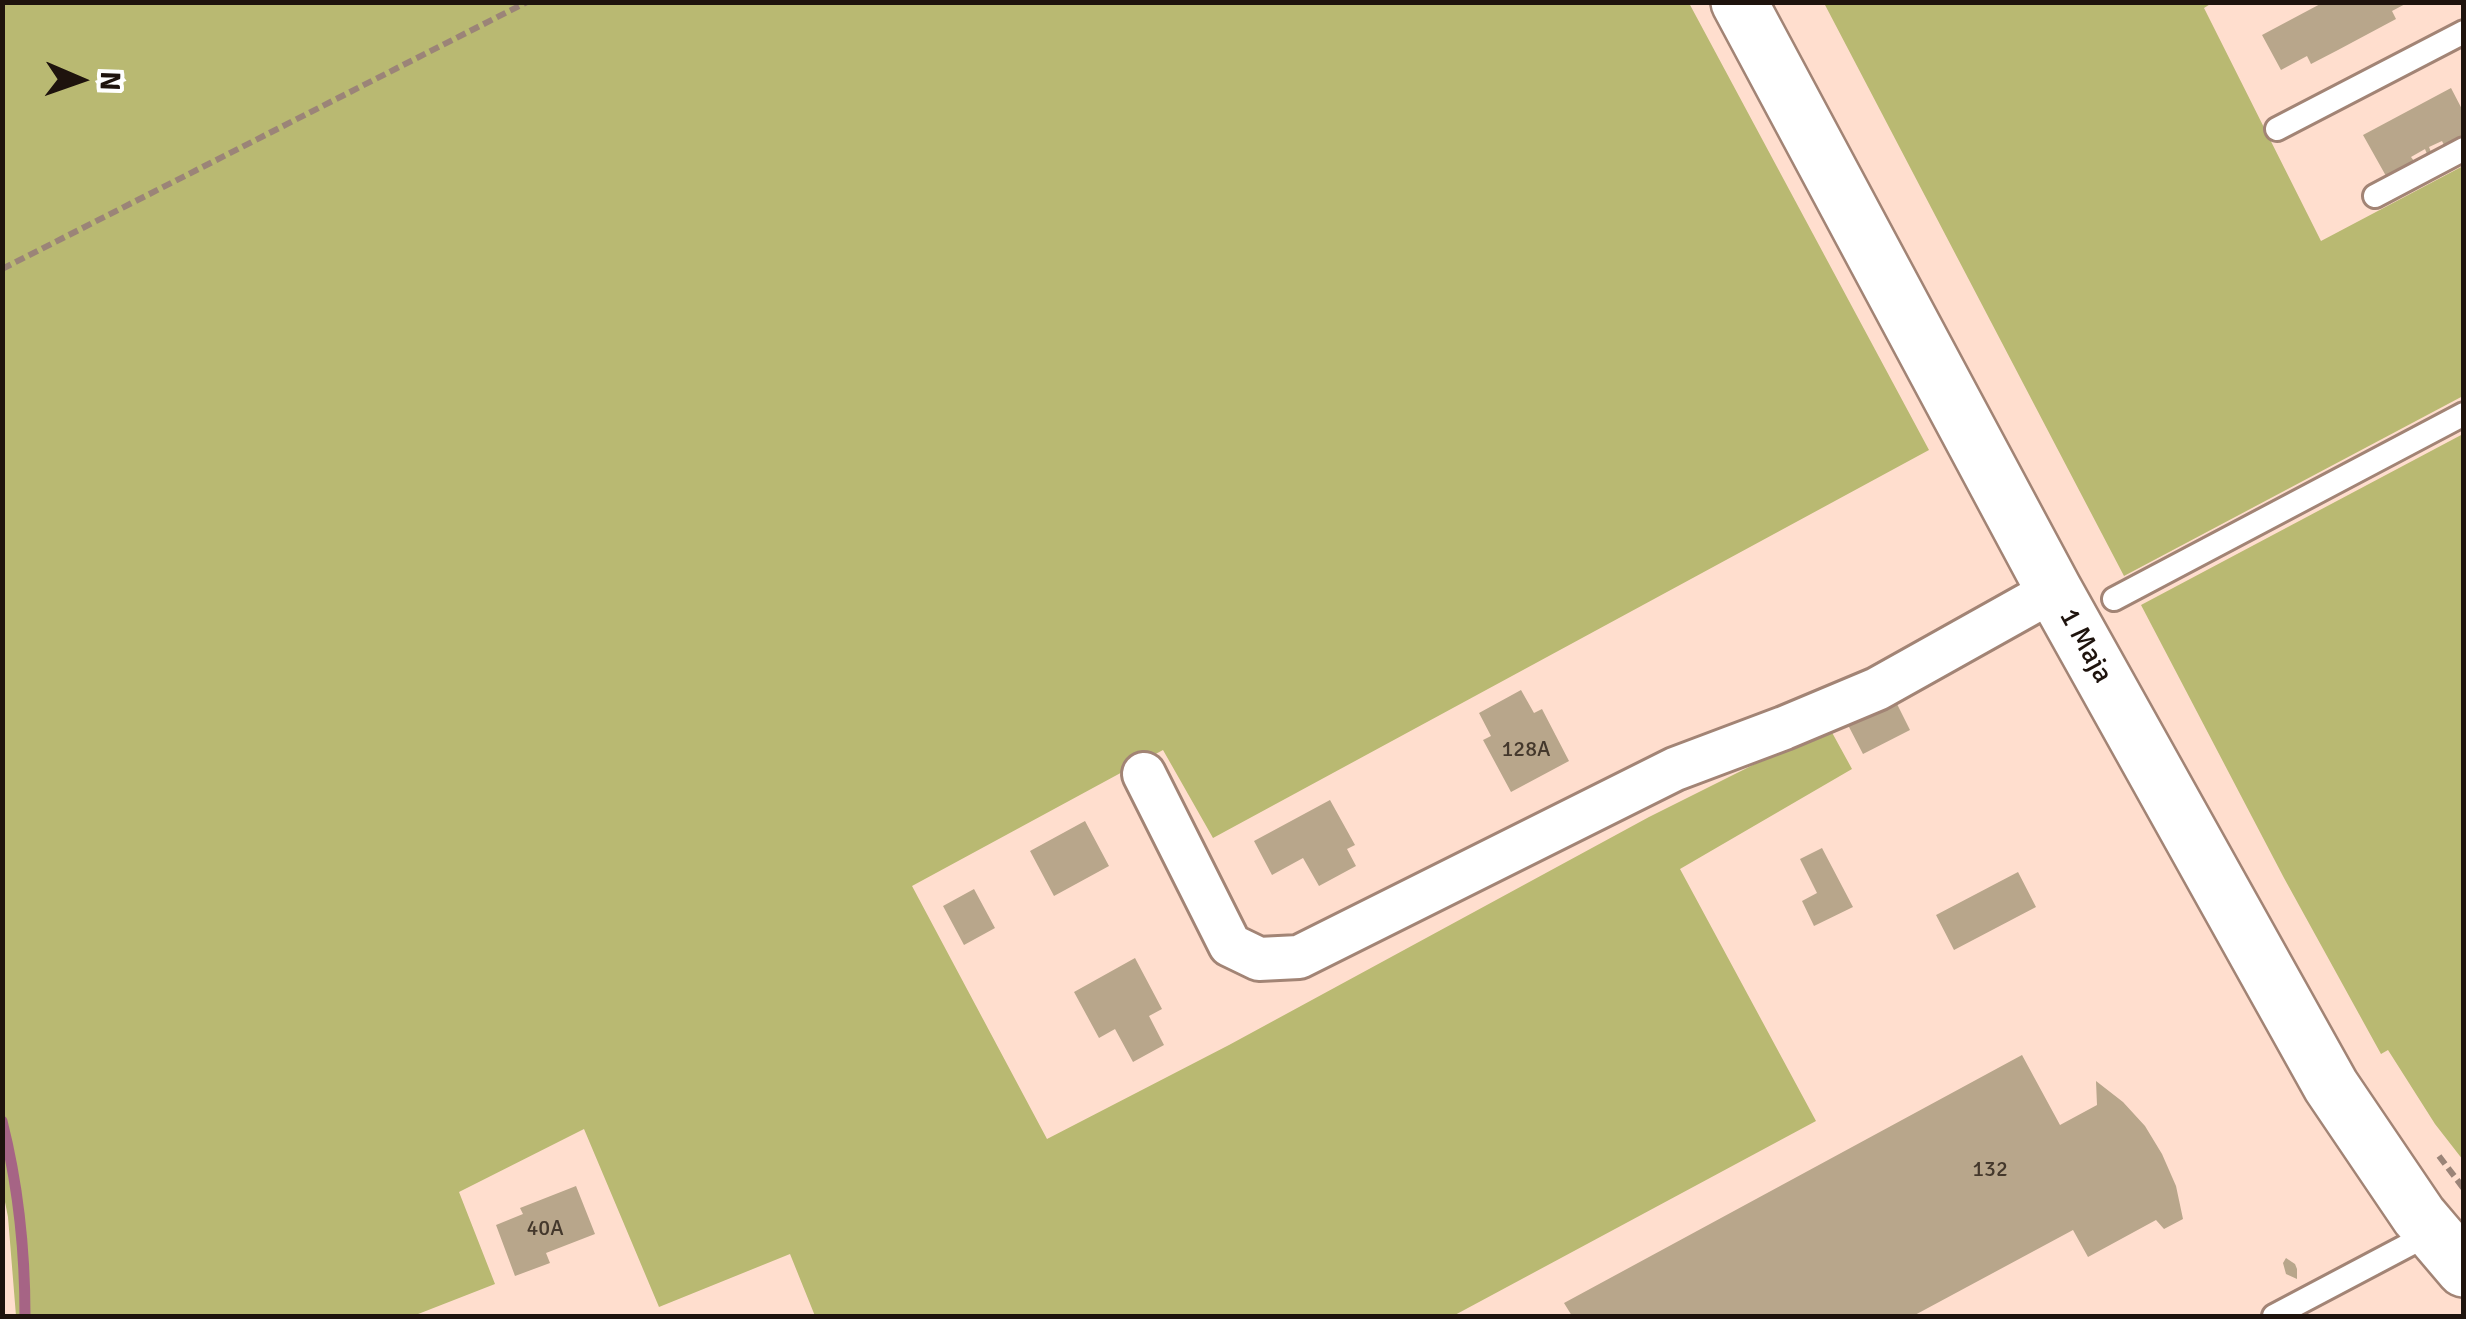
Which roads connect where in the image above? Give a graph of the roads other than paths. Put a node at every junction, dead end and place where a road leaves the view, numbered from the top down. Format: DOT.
graph roads {
  1 [pos="1739,2"];
  2 [pos="2464,32"];
  3 [pos="2277,129"];
  4 [pos="2464,149"];
  5 [pos="2375,196"];
  6 [pos="2464,414"];
  7 [pos="2054,590"];
  8 [pos="2114,598"];
  9 [pos="1144,774"];
  10 [pos="2448,1250"];
  11 [pos="2274,1316"];
  1 -- 7 [label="main road, 1 Maja"];
  2 -- 3 [label="lane"];
  4 -- 5 [label="lane"];
  6 -- 8 [label="lane"];
  7 -- 9 [label="street"];
  7 -- 10 [label="main road, 1 Maja"];
  10 -- 11 [label="lane"];
}
